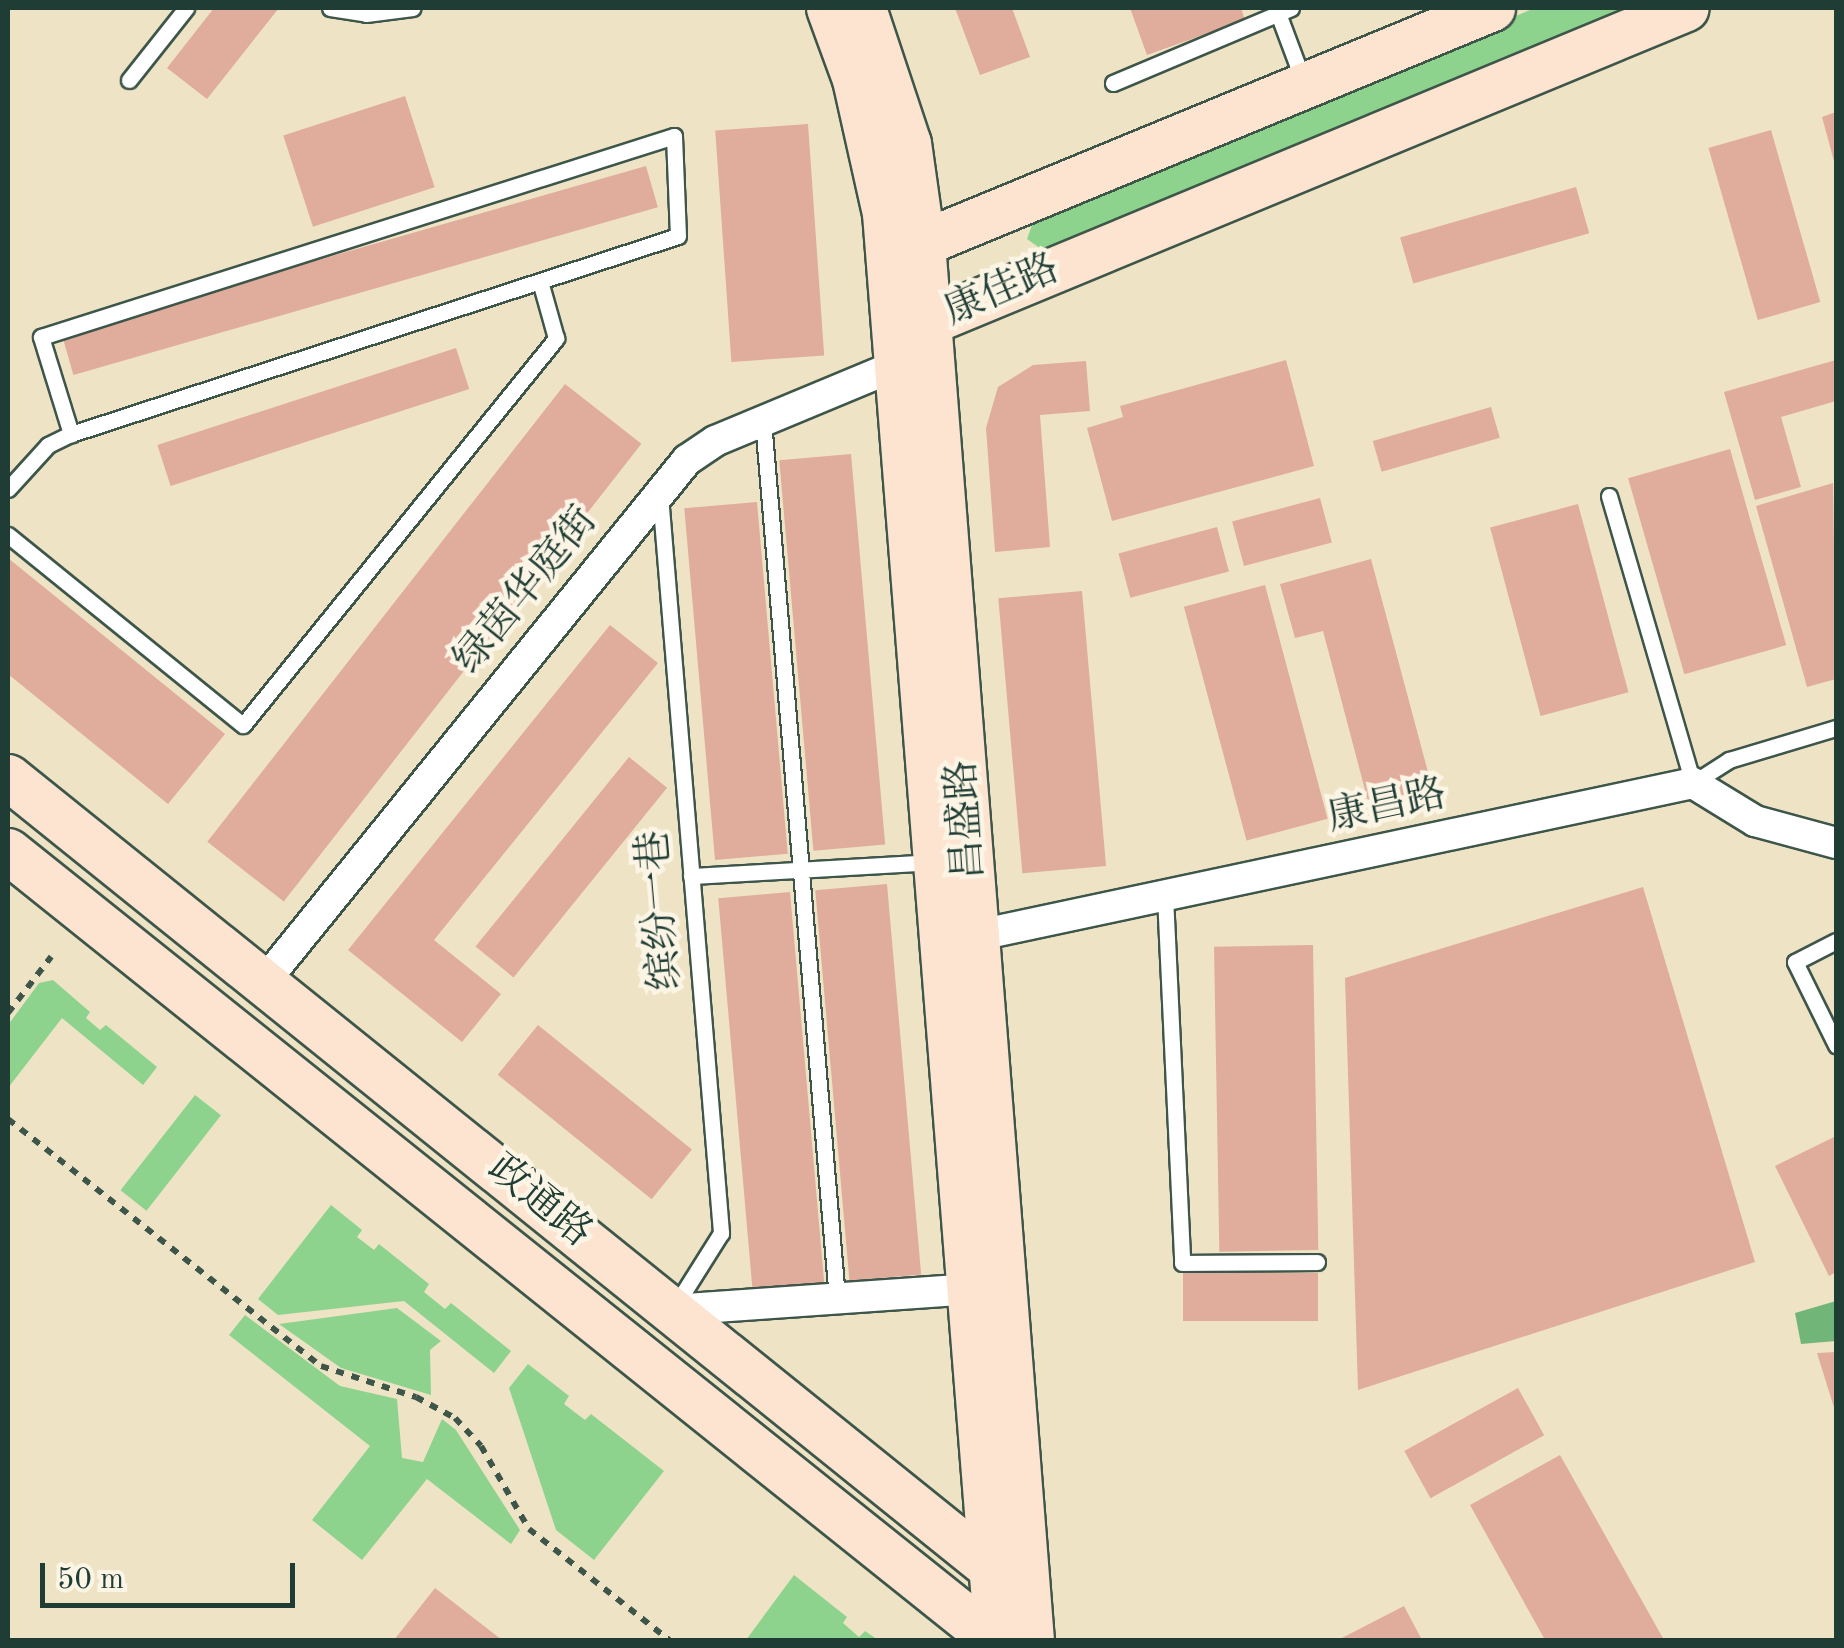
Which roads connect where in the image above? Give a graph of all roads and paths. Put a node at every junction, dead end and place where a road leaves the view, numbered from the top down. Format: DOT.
graph roads {
  1 [pos="186,8"];
  2 [pos="330,8"];
  3 [pos="413,8"];
  4 [pos="830,8"];
  5 [pos="863,8"];
  6 [pos="1492,8"];
  7 [pos="1686,8"];
  8 [pos="1281,9"];
  9 [pos="129,80"];
  10 [pos="1112,83"];
  11 [pos="1305,84"];
  12 [pos="922,242"];
  13 [pos="540,282"];
  14 [pos="892,288"];
  15 [pos="919,346"];
  16 [pos="763,421"];
  17 [pos="71,434"];
  18 [pos="8,489"];
  19 [pos="660,491"];
  20 [pos="1609,496"];
  21 [pos="8,535"];
  22 [pos="1836,728"];
  23 [pos="8,777"];
  24 [pos="1694,783"];
  25 [pos="1836,843"];
  26 [pos="8,851"];
  27 [pos="953,861"];
  28 [pos="801,870"];
  29 [pos="691,876"];
  30 [pos="1165,896"];
  31 [pos="959,939"];
  32 [pos="1836,941"];
  33 [pos="50,957"];
  34 [pos="264,982"];
  35 [pos="8,1013"];
  36 [pos="1836,1045"];
  37 [pos="8,1119"];
  38 [pos="1316,1262"];
  39 [pos="987,1288"];
  40 [pos="837,1298"];
  41 [pos="672,1310"];
  42 [pos="991,1565"];
  43 [pos="1030,1621"];
  44 [pos="668,1640"];
  45 [pos="996,1640"];
  1 -- 9 [label="lane"];
  2 -- 3 [label="lane"];
  4 -- 14 [label="street"];
  5 -- 12 [label="street, 昌盛路"];
  6 -- 11 [label="street, 康佳路"];
  7 -- 15 [label="street, 康佳路"];
  8 -- 10 [label="lane"];
  8 -- 11 [label="lane"];
  11 -- 12 [label="street, 康佳路"];
  12 -- 14 [label="street, 康佳路"];
  12 -- 15 [label="street, 昌盛路"];
  13 -- 17 [label="lane"];
  13 -- 17 [label="lane"];
  13 -- 21 [label="lane"];
  14 -- 15 [label="street, 康佳路"];
  15 -- 16 [label="street, 绿茵华庭街"];
  15 -- 27 [label="street, 昌盛路"];
  16 -- 19 [label="street, 绿茵华庭街"];
  16 -- 28 [label="lane"];
  17 -- 18 [label="lane"];
  19 -- 29 [label="lane, 缤纷一巷"];
  19 -- 34 [label="street, 绿茵华庭街"];
  20 -- 24 [label="lane"];
  22 -- 24 [label="lane"];
  23 -- 34 [label="street, 政通路"];
  24 -- 25 [label="street"];
  24 -- 30 [label="street, 康昌路"];
  26 -- 45 [label="street, 政通路"];
  27 -- 28 [label="lane"];
  27 -- 31 [label="street, 昌盛路"];
  28 -- 29 [label="lane"];
  28 -- 40 [label="lane"];
  29 -- 41 [label="lane, 缤纷一巷"];
  30 -- 31 [label="street, 康昌路"];
  30 -- 38 [label="lane"];
  31 -- 39 [label="street, 昌盛路"];
  32 -- 36 [label="lane"];
  33 -- 35 [label="path"];
  34 -- 41 [label="street, 政通路"];
  37 -- 44 [label="path"];
  39 -- 40 [label="street"];
  39 -- 42 [label="street, 昌盛路"];
  39 -- 43 [label="street, 昌盛路"];
  40 -- 41 [label="street"];
  41 -- 42 [label="street, 政通路"];
  42 -- 43 [label="street, 政通路"];
  42 -- 45 [label="street, 昌盛路"];
  43 -- 45 [label="street"];
}
